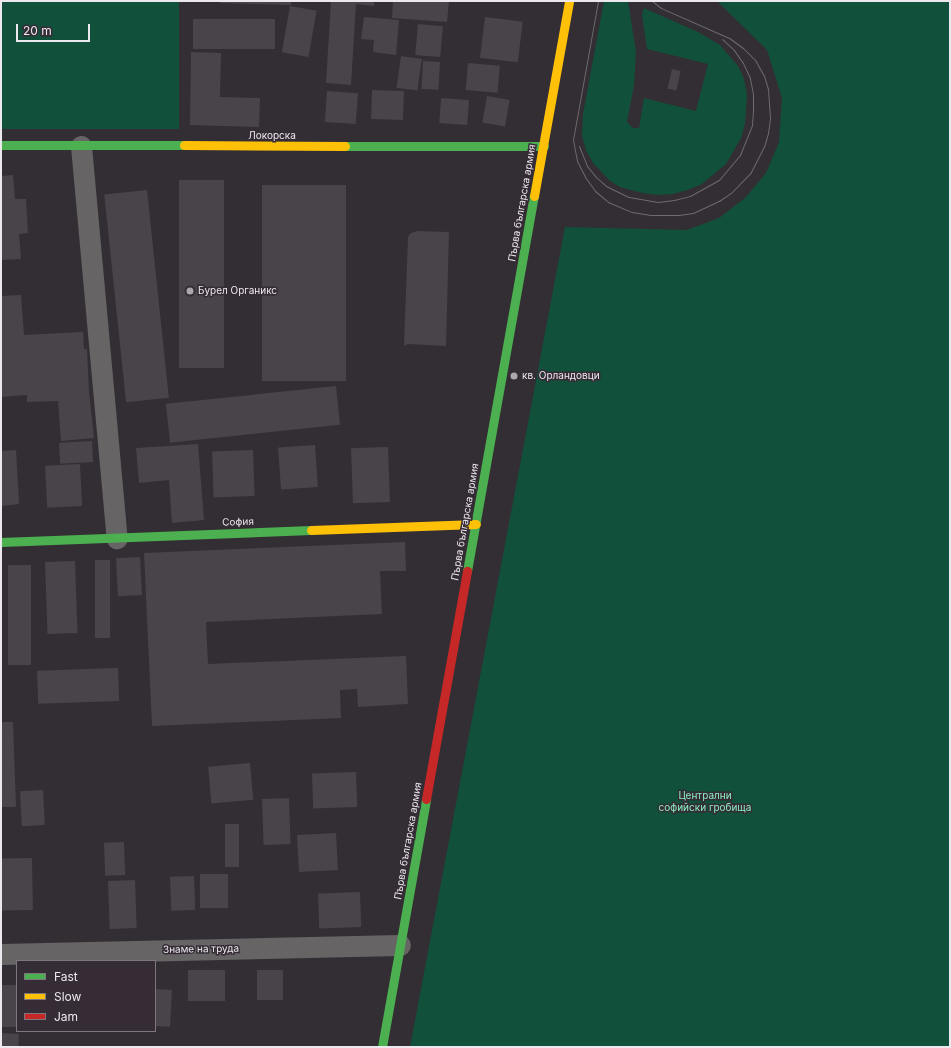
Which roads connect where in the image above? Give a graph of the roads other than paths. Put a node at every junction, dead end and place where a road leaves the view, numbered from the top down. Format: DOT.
graph roads {
  1 [pos="569,1"];
  2 [pos="1,146"];
  3 [pos="81,146"];
  4 [pos="544,146"];
  5 [pos="476,524"];
  6 [pos="117,538"];
  7 [pos="1,542"];
  8 [pos="400,945"];
  9 [pos="1,954"];
  10 [pos="382,1047"];
  1 -- 4 [label="street, Първа българска армия"];
  2 -- 3 [label="street, Локорска"];
  3 -- 4 [label="street, Локорска"];
  3 -- 6 [label="street"];
  4 -- 5 [label="street, Първа българска армия"];
  5 -- 6 [label="street, София"];
  5 -- 8 [label="street, Първа българска армия"];
  6 -- 7 [label="street, София"];
  8 -- 9 [label="street, Знаме на труда"];
  8 -- 10 [label="street, Първа българска армия"];
}
